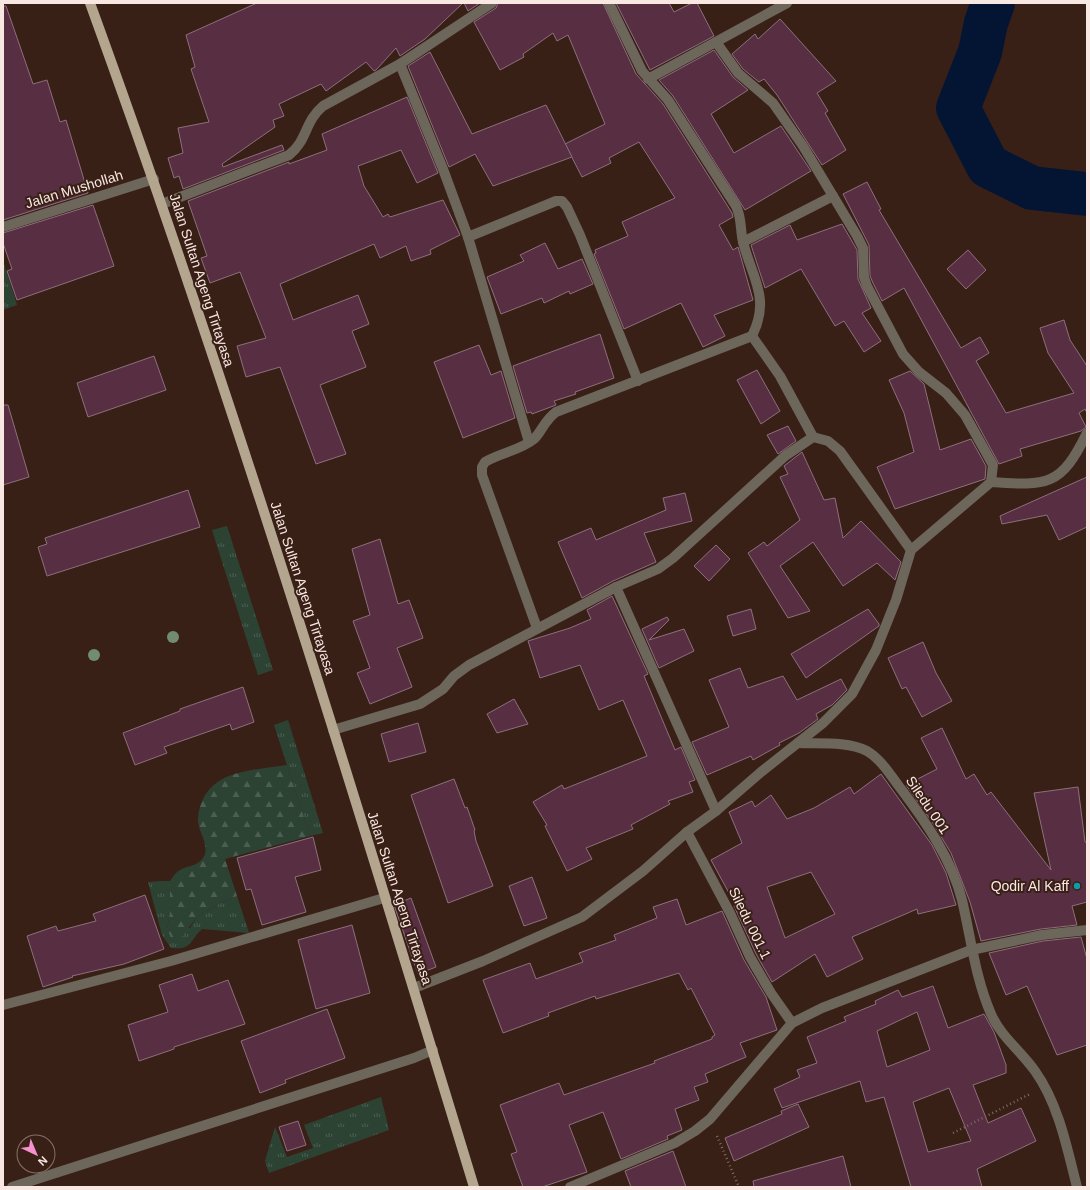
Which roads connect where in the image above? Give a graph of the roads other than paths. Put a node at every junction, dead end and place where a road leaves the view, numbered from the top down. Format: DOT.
graph roads {
  1 [pos="90,3"];
  2 [pos="492,3"];
  3 [pos="609,3"];
  4 [pos="787,3"];
  5 [pos="716,42"];
  6 [pos="400,64"];
  7 [pos="648,79"];
  8 [pos="154,179"];
  9 [pos="833,196"];
  10 [pos="162,204"];
  11 [pos="3,226"];
  12 [pos="468,237"];
  13 [pos="743,242"];
  14 [pos="752,336"];
  15 [pos="638,381"];
  16 [pos="1087,433"];
  17 [pos="813,437"];
  18 [pos="529,442"];
  19 [pos="991,482"];
  20 [pos="911,550"];
  21 [pos="616,587"];
  22 [pos="537,628"];
  23 [pos="333,730"];
  24 [pos="798,743"];
  25 [pos="716,811"];
  26 [pos="687,832"];
  27 [pos="384,898"];
  28 [pos="1087,930"];
  29 [pos="971,950"];
  30 [pos="414,988"];
  31 [pos="3,1005"];
  32 [pos="792,1023"];
  33 [pos="432,1050"];
  34 [pos="12,1187"];
  35 [pos="474,1187"];
  36 [pos="570,1187"];
  37 [pos="1077,1187"];
  1 -- 8 [label="main road, Jalan Sultan Ageng Tirtayasa"];
  2 -- 6 [label="street"];
  3 -- 7 [label="street"];
  4 -- 5 [label="street"];
  5 -- 7 [label="street"];
  5 -- 9 [label="street"];
  6 -- 10 [label="street"];
  6 -- 12 [label="street"];
  7 -- 13 [label="street"];
  8 -- 10 [label="main road, Jalan Sultan Ageng Tirtayasa"];
  8 -- 11 [label="street, Jalan Mushollah"];
  9 -- 13 [label="street"];
  9 -- 19 [label="street"];
  10 -- 23 [label="main road, Jalan Sultan Ageng Tirtayasa"];
  12 -- 15 [label="street"];
  12 -- 18 [label="street"];
  13 -- 14 [label="street"];
  14 -- 15 [label="street"];
  14 -- 17 [label="street"];
  15 -- 18 [label="street"];
  16 -- 19 [label="street"];
  17 -- 20 [label="street"];
  17 -- 21 [label="street"];
  18 -- 22 [label="street"];
  19 -- 20 [label="street"];
  20 -- 24 [label="street"];
  21 -- 22 [label="street"];
  21 -- 25 [label="street"];
  22 -- 23 [label="street"];
  23 -- 27 [label="main road, Jalan Sultan Ageng Tirtayasa"];
  24 -- 25 [label="street"];
  24 -- 29 [label="street, Siledu 001"];
  25 -- 26 [label="street"];
  26 -- 30 [label="street"];
  26 -- 32 [label="street, Siledu 001.1"];
  27 -- 30 [label="main road, Jalan Sultan Ageng Tirtayasa"];
  27 -- 31 [label="street"];
  28 -- 29 [label="street"];
  29 -- 32 [label="street"];
  29 -- 37 [label="street, Siledu 001"];
  30 -- 33 [label="main road, Jalan Sultan Ageng Tirtayasa"];
  32 -- 36 [label="street"];
  33 -- 34 [label="street"];
  33 -- 35 [label="main road, Jalan Sultan Ageng Tirtayasa"];
}
